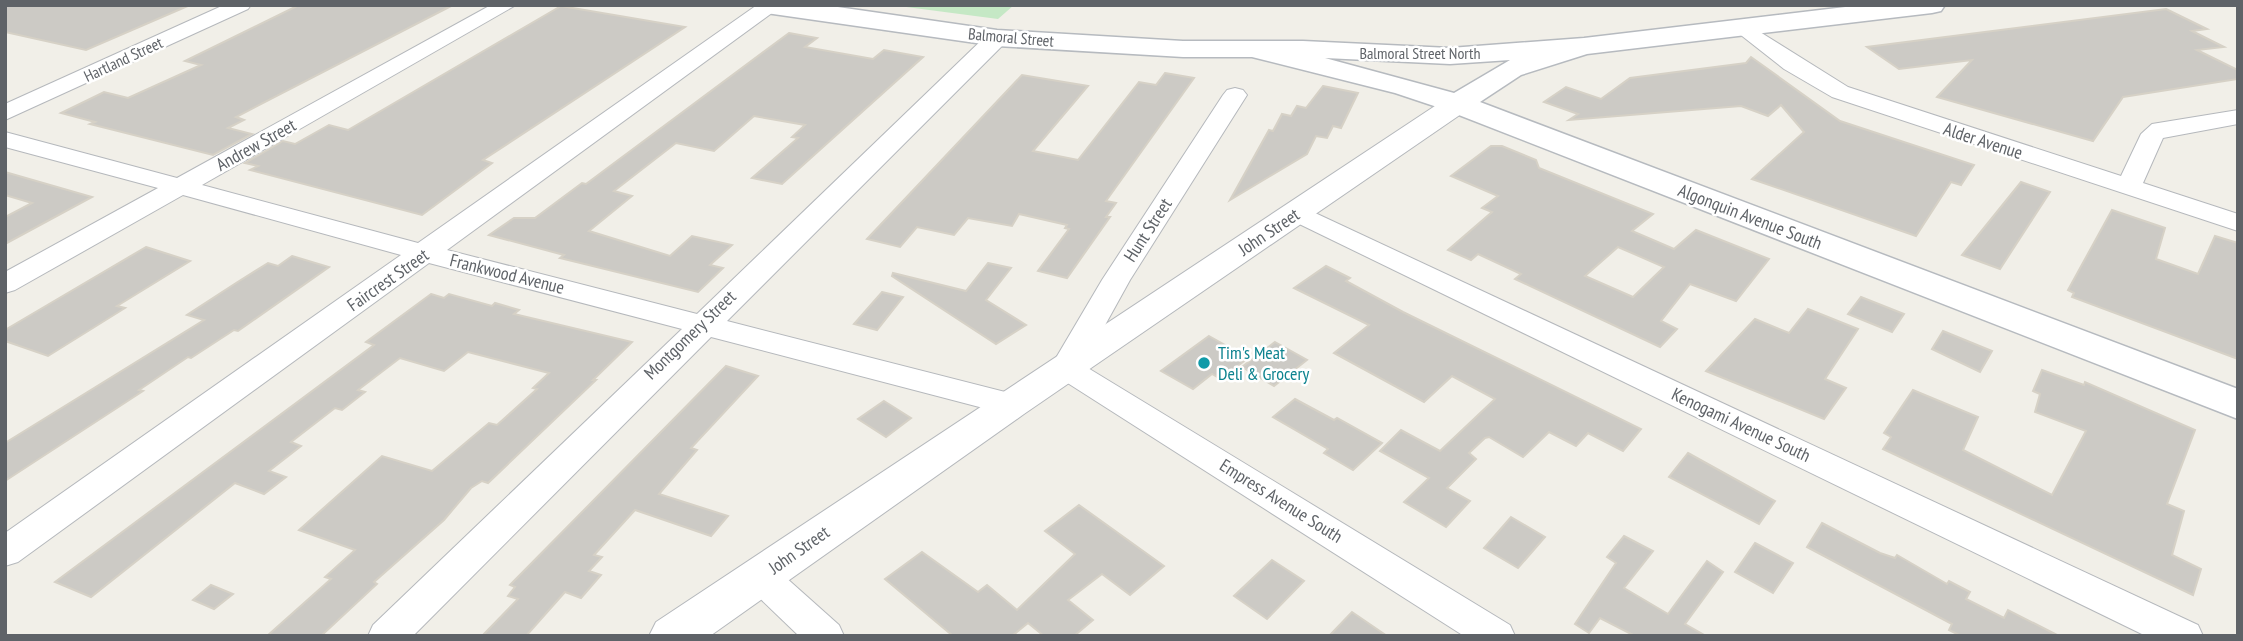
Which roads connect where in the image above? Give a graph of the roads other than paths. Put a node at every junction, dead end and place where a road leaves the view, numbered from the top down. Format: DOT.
graph roads {
  1 [pos="241,5"];
  2 [pos="506,5"];
  3 [pos="1932,5"];
  4 [pos="768,6"];
  5 [pos="1880,8"];
  6 [pos="1744,28"];
  7 [pos="997,38"];
  8 [pos="1584,47"];
  9 [pos="1256,50"];
  10 [pos="1235,95"];
  11 [pos="1457,104"];
  12 [pos="5,113"];
  13 [pos="2238,117"];
  14 [pos="5,139"];
  15 [pos="181,187"];
  16 [pos="2128,188"];
  17 [pos="1298,213"];
  18 [pos="2238,223"];
  19 [pos="425,253"];
  20 [pos="5,284"];
  21 [pos="702,323"];
  22 [pos="1066,368"];
  23 [pos="1010,404"];
  24 [pos="2238,405"];
  25 [pos="5,552"];
  26 [pos="761,577"];
  27 [pos="387,636"];
  28 [pos="673,636"];
  29 [pos="825,636"];
  30 [pos="1496,636"];
  31 [pos="2184,636"];
  1 -- 12 [label="street, Hartland Street"];
  2 -- 15 [label="street, Andrew Street"];
  3 -- 5 [label="main road, John Street"];
  4 -- 7 [label="main road, Balmoral Street"];
  4 -- 19 [label="street, Faircrest Street"];
  5 -- 6 [label="main road, John Street"];
  6 -- 8 [label="main road, John Street"];
  6 -- 16 [label="street, Alder Avenue"];
  7 -- 9 [label="main road, Balmoral Street"];
  7 -- 21 [label="street, Montgomery Street"];
  8 -- 9 [label="main road, Balmoral Street North"];
  8 -- 11 [label="main road, John Street"];
  9 -- 11 [label="main road, Algonquin Avenue South"];
  10 -- 22 [label="street, Hunt Street"];
  11 -- 17 [label="street, John Street"];
  11 -- 24 [label="main road, Algonquin Avenue South"];
  13 -- 16 [label="street"];
  14 -- 15 [label="street, Frankwood Avenue"];
  15 -- 19 [label="street, Frankwood Avenue"];
  15 -- 20 [label="street, Andrew Street"];
  16 -- 18 [label="street, Alder Avenue"];
  17 -- 22 [label="street, John Street"];
  17 -- 31 [label="street, Kenogami Avenue South"];
  19 -- 21 [label="street, Frankwood Avenue"];
  19 -- 25 [label="street, Faircrest Street"];
  21 -- 23 [label="street, Frankwood Avenue"];
  21 -- 27 [label="street, Montgomery Street"];
  22 -- 23 [label="street, John Street"];
  22 -- 30 [label="street, Empress Avenue South"];
  23 -- 26 [label="street, John Street"];
  26 -- 28 [label="street, John Street"];
  26 -- 29 [label="street"];
}
